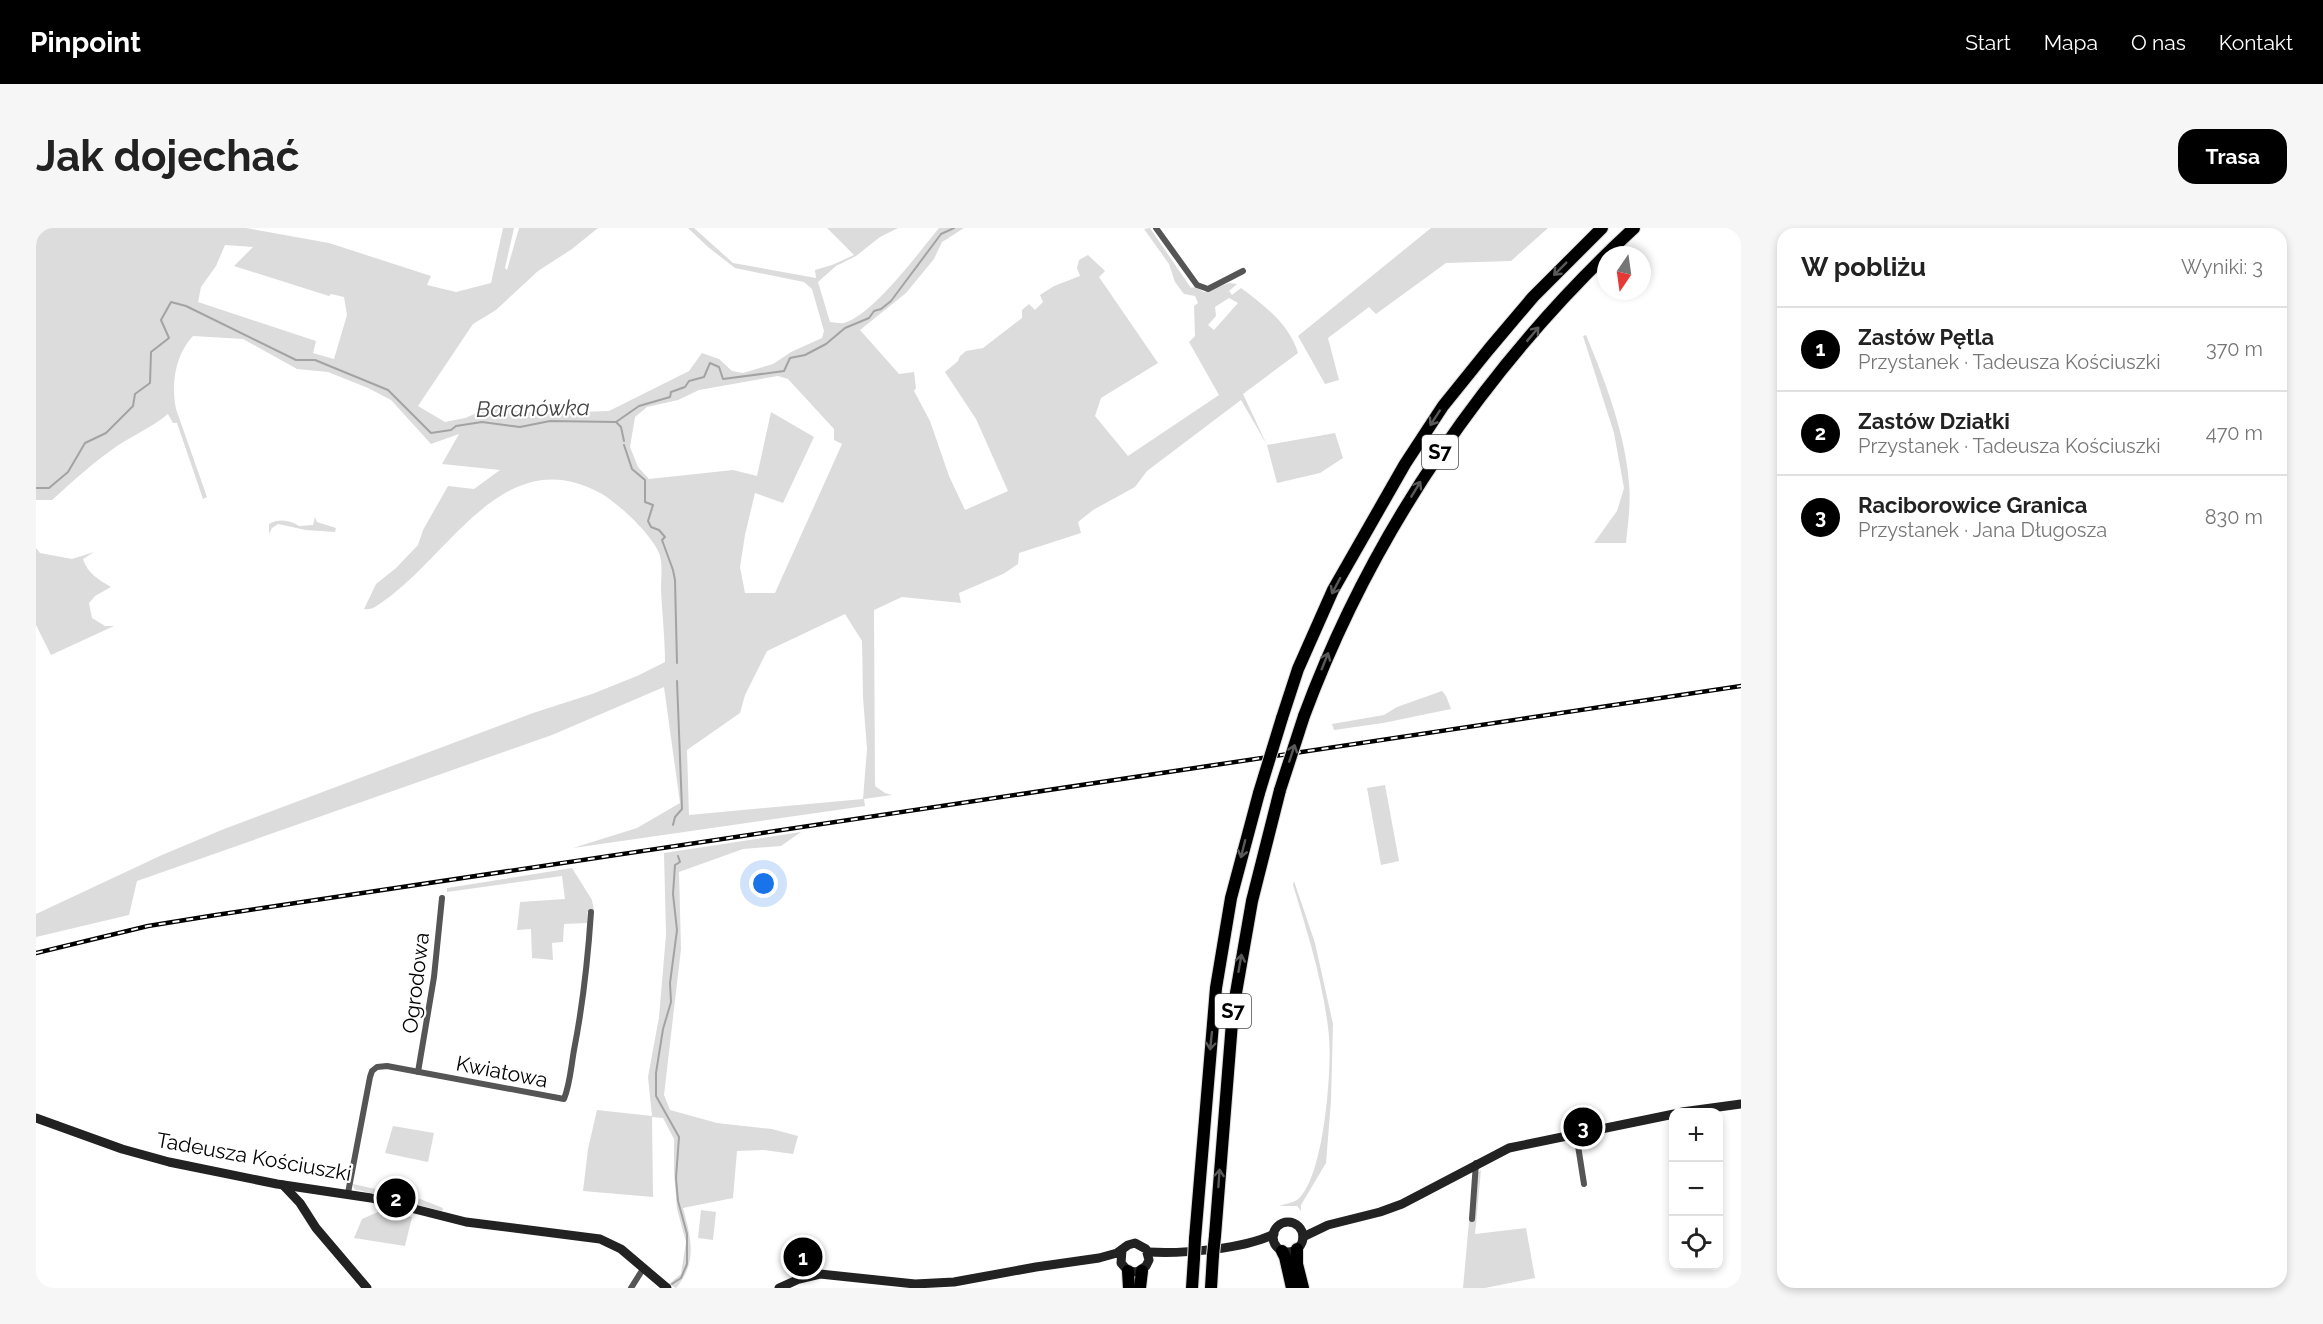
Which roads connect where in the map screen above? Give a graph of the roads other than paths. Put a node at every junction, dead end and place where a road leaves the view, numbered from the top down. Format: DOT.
graph roads {
  1 [pos="1156,228"];
  2 [pos="1602,228"];
  3 [pos="1634,228"];
  4 [pos="1243,271"];
  5 [pos="442,898"];
  6 [pos="591,912"];
  7 [pos="418,1072"];
  8 [pos="1741,1104"];
  9 [pos="1715,1108"];
  10 [pos="1669,1115"];
  11 [pos="36,1118"];
  12 [pos="1576,1133"];
  13 [pos="1476,1163"];
  14 [pos="1584,1184"];
  15 [pos="283,1185"];
  16 [pos="306,1187"];
  17 [pos="348,1193"];
  18 [pos="300,1203"];
  19 [pos="1472,1219"];
  20 [pos="1297,1225"];
  21 [pos="1328,1225"];
  22 [pos="1274,1234"];
  23 [pos="1303,1237"];
  24 [pos="1255,1242"];
  25 [pos="1278,1248"];
  26 [pos="1297,1249"];
  27 [pos="1122,1250"];
  28 [pos="1149,1256"];
  29 [pos="1099,1258"];
  30 [pos="1124,1267"];
  31 [pos="643,1269"];
  32 [pos="1142,1271"];
  33 [pos="798,1283"];
  34 [pos="367,1288"];
  35 [pos="631,1288"];
  36 [pos="667,1288"];
  37 [pos="779,1288"];
  38 [pos="1129,1288"];
  39 [pos="1140,1288"];
  40 [pos="1192,1288"];
  41 [pos="1211,1288"];
  42 [pos="1292,1288"];
  43 [pos="1303,1288"];
  1 -- 4 [label="street"];
  2 -- 40 [label="highway, S7, one-way, bridge"];
  41 -- 3 [label="highway, S7, one-way, bridge"];
  5 -- 7 [label="street, Ogrodowa"];
  6 -- 7 [label="street, Kwiatowa"];
  7 -- 17 [label="street, Kwiatowa"];
  8 -- 9 [label="street"];
  10 -- 12 [label="street"];
  11 -- 15 [label="street, Tadeusza Kościuszki"];
  12 -- 13 [label="street"];
  12 -- 14 [label="street"];
  13 -- 19 [label="street"];
  13 -- 21 [label="street"];
  15 -- 16 [label="street, Tadeusza Kościuszki"];
  15 -- 18 [label="street"];
  16 -- 17 [label="street, Tadeusza Kościuszki"];
  16 -- 18 [label="street"];
  17 -- 31 [label="street, Tadeusza Kościuszki"];
  18 -- 34 [label="street"];
  20 -- 21 [label="street"];
  20 -- 22 [label="street"];
  20 -- 23 [label="street"];
  21 -- 23 [label="street"];
  22 -- 24 [label="street"];
  22 -- 25 [label="street"];
  23 -- 26 [label="street"];
  24 -- 25 [label="street"];
  24 -- 28 [label="street"];
  25 -- 26 [label="street"];
  25 -- 42 [label="highway"];
  26 -- 43 [label="highway"];
  27 -- 28 [label="street"];
  27 -- 29 [label="street"];
  27 -- 30 [label="street"];
  28 -- 32 [label="street"];
  29 -- 30 [label="street"];
  29 -- 33 [label="street"];
  30 -- 32 [label="street"];
  30 -- 38 [label="highway"];
  31 -- 35 [label="street"];
  31 -- 36 [label="street, Tadeusza Kościuszki"];
  32 -- 39 [label="highway"];
  33 -- 37 [label="street"];
}
